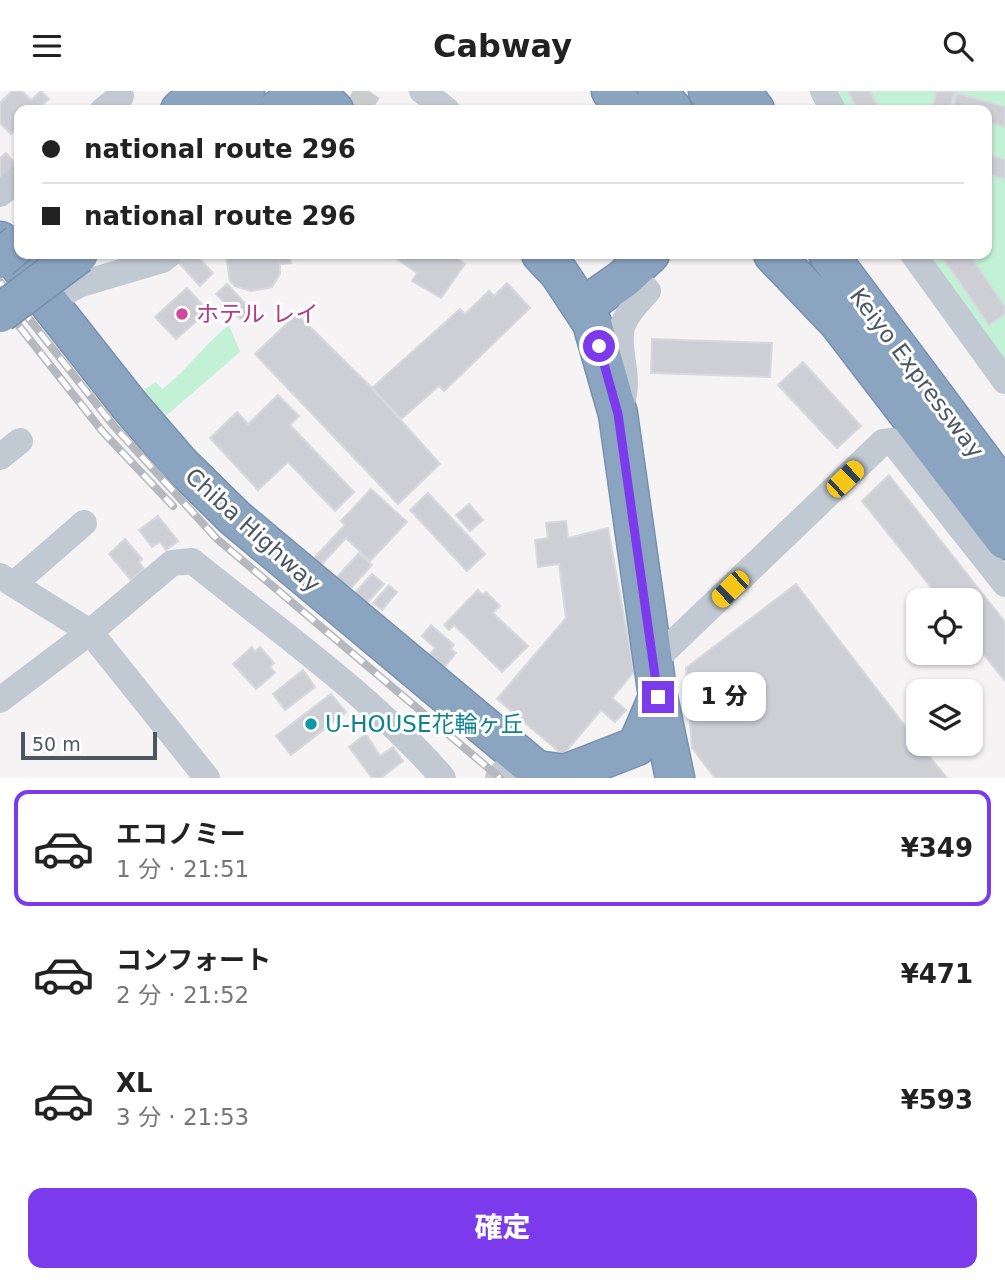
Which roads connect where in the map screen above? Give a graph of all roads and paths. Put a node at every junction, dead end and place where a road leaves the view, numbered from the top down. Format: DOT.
graph roads {
  1 [pos="119,91"];
  2 [pos="203,91"];
  3 [pos="245,91"];
  4 [pos="302,91"];
  5 [pos="314,91"];
  6 [pos="422,91"];
  7 [pos="611,91"];
  8 [pos="657,91"];
  9 [pos="109,105"];
  10 [pos="186,105"];
  11 [pos="227,105"];
  12 [pos="284,105"];
  13 [pos="329,105"];
  14 [pos="440,105"];
  15 [pos="622,105"];
  16 [pos="669,105"];
  17 [pos="14,182"];
  18 [pos="0,194"];
  19 [pos="0,241"];
  20 [pos="14,247"];
  21 [pos="0,259"];
  22 [pos="14,259"];
  23 [pos="14,259"];
  24 [pos="36,259"];
  25 [pos="72,259"];
  26 [pos="163,259"];
  27 [pos="545,259"];
  28 [pos="613,259"];
  29 [pos="778,259"];
  30 [pos="792,259"];
  31 [pos="832,259"];
  32 [pos="865,259"];
  33 [pos="917,259"];
  34 [pos="646,270"];
  35 [pos="0,289"];
  36 [pos="47,301"];
  37 [pos="583,307"];
  38 [pos="0,313"];
  39 [pos="838,322"];
  40 [pos="1005,380"];
  41 [pos="618,414"];
  42 [pos="1005,447"];
  43 [pos="1005,491"];
  44 [pos="84,523"];
  45 [pos="1005,540"];
  46 [pos="7,580"];
  47 [pos="1005,584"];
  48 [pos="90,632"];
  49 [pos="655,680"];
  50 [pos="0,701"];
  51 [pos="525,771"];
  52 [pos="207,778"];
  53 [pos="443,778"];
  54 [pos="675,778"];
  1 -- 9 [label="street"];
  2 -- 10 [label="highway"];
  3 -- 11 [label="highway"];
  4 -- 12 [label="highway"];
  5 -- 13 [label="highway"];
  6 -- 14 [label="street"];
  7 -- 15 [label="highway"];
  8 -- 16 [label="highway"];
  17 -- 18 [label="street"];
  19 -- 23 [label="highway, Chiba Highway"];
  20 -- 21 [label="highway, bridge"];
  22 -- 36 [label="highway, Chiba Highway"];
  24 -- 35 [label="highway"];
  25 -- 38 [label="highway, bridge"];
  26 -- 36 [label="street"];
  27 -- 37 [label="highway"];
  28 -- 37 [label="highway"];
  29 -- 39 [label="highway"];
  30 -- 39 [label="highway"];
  31 -- 43 [label="highway, Keiyo Expressway"];
  32 -- 42 [label="highway, Keiyo Expressway"];
  33 -- 40 [label="street"];
  34 -- 37 [label="highway"];
  34 -- 41 [label="street"];
  36 -- 51 [label="highway, Chiba Highway"];
  37 -- 41 [label="highway"];
  39 -- 45 [label="highway"];
  41 -- 49 [label="highway"];
  44 -- 46 [label="street"];
  46 -- 48 [label="street"];
  47 -- 49 [label="street"];
  48 -- 50 [label="street"];
  48 -- 52 [label="street"];
  48 -- 53 [label="street"];
  49 -- 51 [label="highway"];
  49 -- 54 [label="highway"];
}
